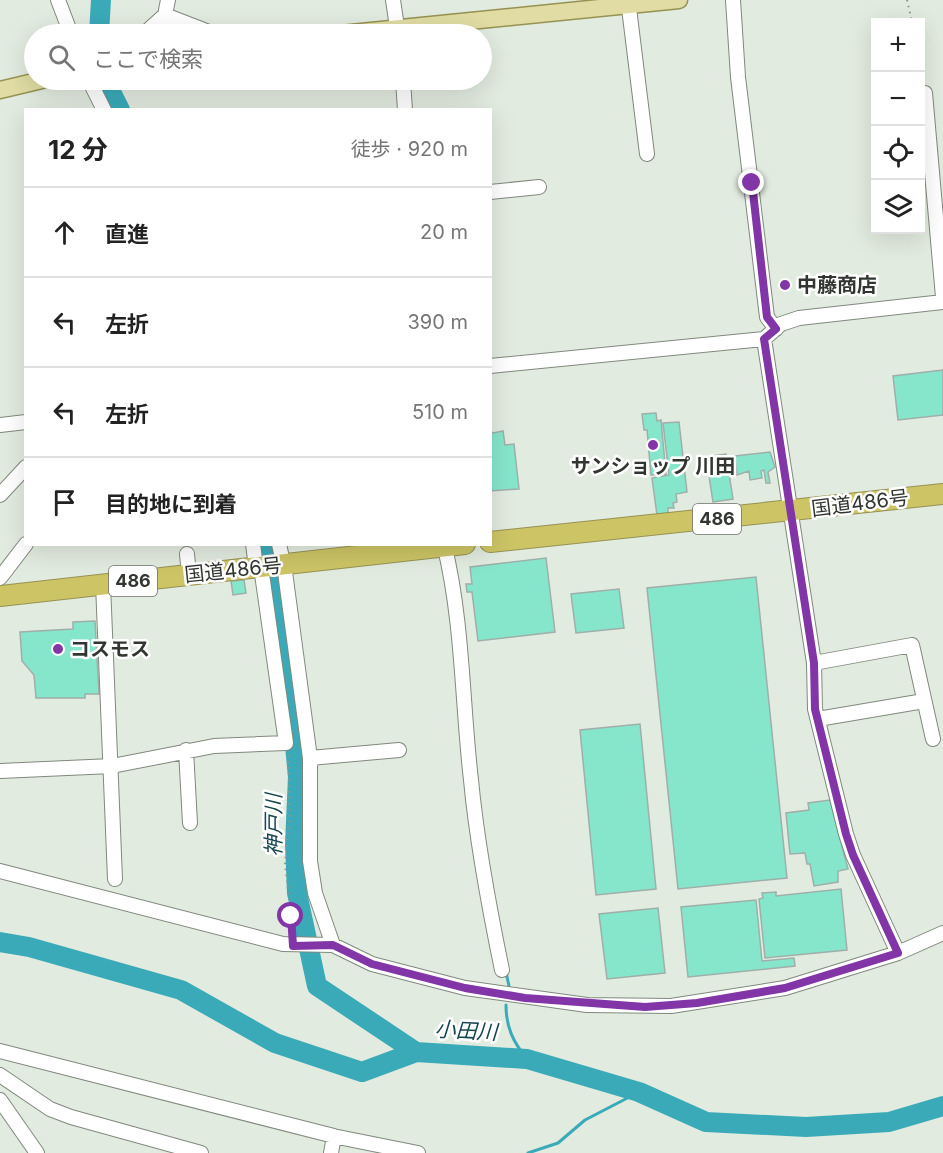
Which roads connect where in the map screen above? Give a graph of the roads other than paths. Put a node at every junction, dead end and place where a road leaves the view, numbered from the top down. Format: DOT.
graph roads {
  1 [pos="58,0"];
  2 [pos="168,0"];
  3 [pos="393,0"];
  4 [pos="678,0"];
  5 [pos="733,0"];
  6 [pos="628,2"];
  7 [pos="165,15"];
  8 [pos="67,24"];
  9 [pos="155,24"];
  10 [pos="188,24"];
  11 [pos="396,24"];
  12 [pos="459,24"];
  13 [pos="24,84"];
  14 [pos="0,90"];
  15 [pos="94,90"];
  16 [pos="404,90"];
  17 [pos="925,98"];
  18 [pos="103,108"];
  19 [pos="405,108"];
  20 [pos="647,154"];
  21 [pos="937,164"];
  22 [pos="539,187"];
  23 [pos="492,192"];
  24 [pos="943,297"];
  25 [pos="943,302"];
  26 [pos="776,329"];
  27 [pos="764,339"];
  28 [pos="492,366"];
  29 [pos="24,422"];
  30 [pos="0,425"];
  31 [pos="24,469"];
  32 [pos="943,494"];
  33 [pos="0,495"];
  34 [pos="791,511"];
  35 [pos="492,542"];
  36 [pos="24,546"];
  37 [pos="254,546"];
  38 [pos="278,546"];
  39 [pos="444,546"];
  40 [pos="187,555"];
  41 [pos="269,566"];
  42 [pos="189,575"];
  43 [pos="0,578"];
  44 [pos="103,584"];
  45 [pos="0,596"];
  46 [pos="814,663"];
  47 [pos="924,701"];
  48 [pos="818,719"];
  49 [pos="933,739"];
  50 [pos="186,750"];
  51 [pos="399,750"];
  52 [pos="310,758"];
  53 [pos="112,766"];
  54 [pos="0,771"];
  55 [pos="190,823"];
  56 [pos="0,871"];
  57 [pos="115,879"];
  58 [pos="943,933"];
  59 [pos="329,944"];
  60 [pos="898,953"];
  61 [pos="502,970"];
  62 [pos="0,1051"];
  63 [pos="2,1080"];
  64 [pos="0,1100"];
  65 [pos="333,1136"];
  66 [pos="37,1153"];
  67 [pos="201,1153"];
  68 [pos="331,1153"];
  69 [pos="418,1153"];
  1 -- 8 [label="street"];
  2 -- 7 [label="street"];
  3 -- 11 [label="street"];
  4 -- 6 [label="main road"];
  5 -- 26 [label="street"];
  6 -- 12 [label="main road"];
  6 -- 20 [label="street"];
  7 -- 9 [label="street"];
  7 -- 10 [label="street"];
  13 -- 14 [label="main road"];
  15 -- 18 [label="street"];
  16 -- 19 [label="street"];
  17 -- 21 [label="street"];
  21 -- 24 [label="street"];
  22 -- 23 [label="street"];
  25 -- 26 [label="street"];
  26 -- 27 [label="street"];
  27 -- 28 [label="street"];
  27 -- 34 [label="street"];
  29 -- 30 [label="street"];
  31 -- 33 [label="street"];
  32 -- 34 [label="highway, 国道486号 / 486"];
  34 -- 35 [label="highway, 国道486号 / 486"];
  34 -- 46 [label="street"];
  36 -- 43 [label="street"];
  37 -- 41 [label="street"];
  38 -- 41 [label="street"];
  39 -- 41 [label="highway, 国道486号 / 486"];
  39 -- 61 [label="street"];
  40 -- 42 [label="street"];
  41 -- 42 [label="highway, 国道486号 / 486"];
  41 -- 50 [label="street"];
  41 -- 52 [label="street"];
  42 -- 44 [label="highway, 国道486号 / 486"];
  44 -- 45 [label="highway, 国道486号 / 486"];
  44 -- 53 [label="street"];
  46 -- 47 [label="street"];
  46 -- 48 [label="street"];
  47 -- 48 [label="street"];
  47 -- 49 [label="street"];
  48 -- 60 [label="street"];
  50 -- 53 [label="street"];
  50 -- 55 [label="street"];
  51 -- 52 [label="street"];
  52 -- 59 [label="street"];
  53 -- 54 [label="street"];
  53 -- 57 [label="street"];
  56 -- 59 [label="street"];
  58 -- 60 [label="street"];
  59 -- 60 [label="street"];
  62 -- 65 [label="street"];
  63 -- 67 [label="street"];
  64 -- 66 [label="street"];
  65 -- 68 [label="street"];
  65 -- 69 [label="street"];
}
